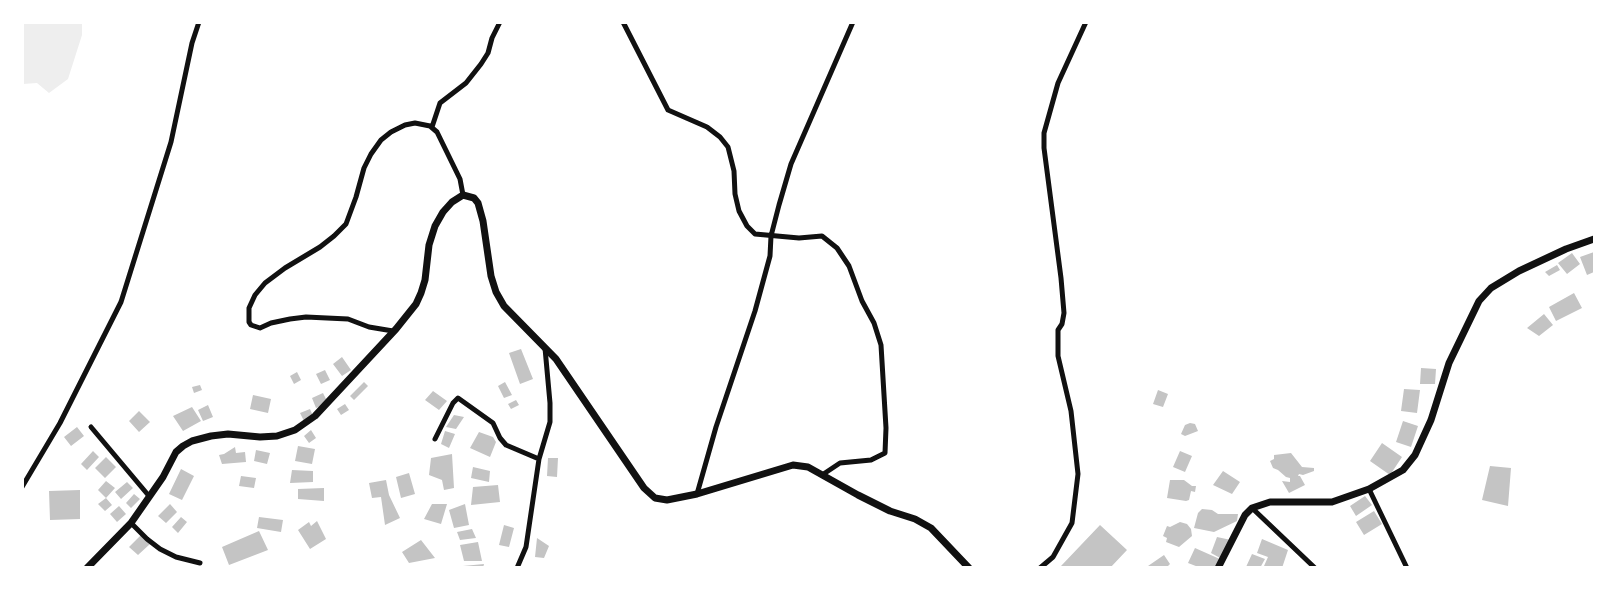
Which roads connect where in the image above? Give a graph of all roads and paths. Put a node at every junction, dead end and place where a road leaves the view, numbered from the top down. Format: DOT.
graph roads {
  1 [pos="199,22"];
  2 [pos="500,22"];
  3 [pos="623,22"];
  4 [pos="853,22"];
  5 [pos="1086,22"];
  6 [pos="432,128"];
  7 [pos="463,195"];
  8 [pos="771,236"];
  9 [pos="1594,238"];
  10 [pos="393,331"];
  11 [pos="545,348"];
  12 [pos="91,427"];
  13 [pos="435,439"];
  14 [pos="539,459"];
  15 [pos="822,475"];
  16 [pos="22,487"];
  17 [pos="1369,489"];
  18 [pos="697,494"];
  19 [pos="149,496"];
  20 [pos="1252,508"];
  21 [pos="131,523"];
  22 [pos="200,563"];
  23 [pos="87,568"];
  24 [pos="517,568"];
  25 [pos="970,568"];
  26 [pos="1040,568"];
  27 [pos="1218,568"];
  28 [pos="1315,568"];
  29 [pos="1407,568"];
  1 -- 16 [label="street"];
  2 -- 6 [label="street"];
  3 -- 8 [label="street"];
  4 -- 8 [label="street"];
  5 -- 26 [label="street"];
  6 -- 7 [label="street"];
  6 -- 10 [label="street"];
  7 -- 10 [label="street"];
  7 -- 11 [label="street"];
  8 -- 15 [label="street"];
  8 -- 18 [label="street"];
  9 -- 17 [label="street"];
  10 -- 19 [label="street"];
  11 -- 14 [label="street"];
  11 -- 18 [label="street"];
  12 -- 19 [label="street"];
  13 -- 14 [label="street"];
  14 -- 24 [label="street"];
  15 -- 18 [label="street"];
  15 -- 25 [label="street"];
  17 -- 20 [label="street"];
  17 -- 29 [label="street"];
  19 -- 21 [label="street"];
  20 -- 27 [label="street"];
  20 -- 28 [label="street"];
  21 -- 22 [label="street"];
  21 -- 23 [label="street"];
}
